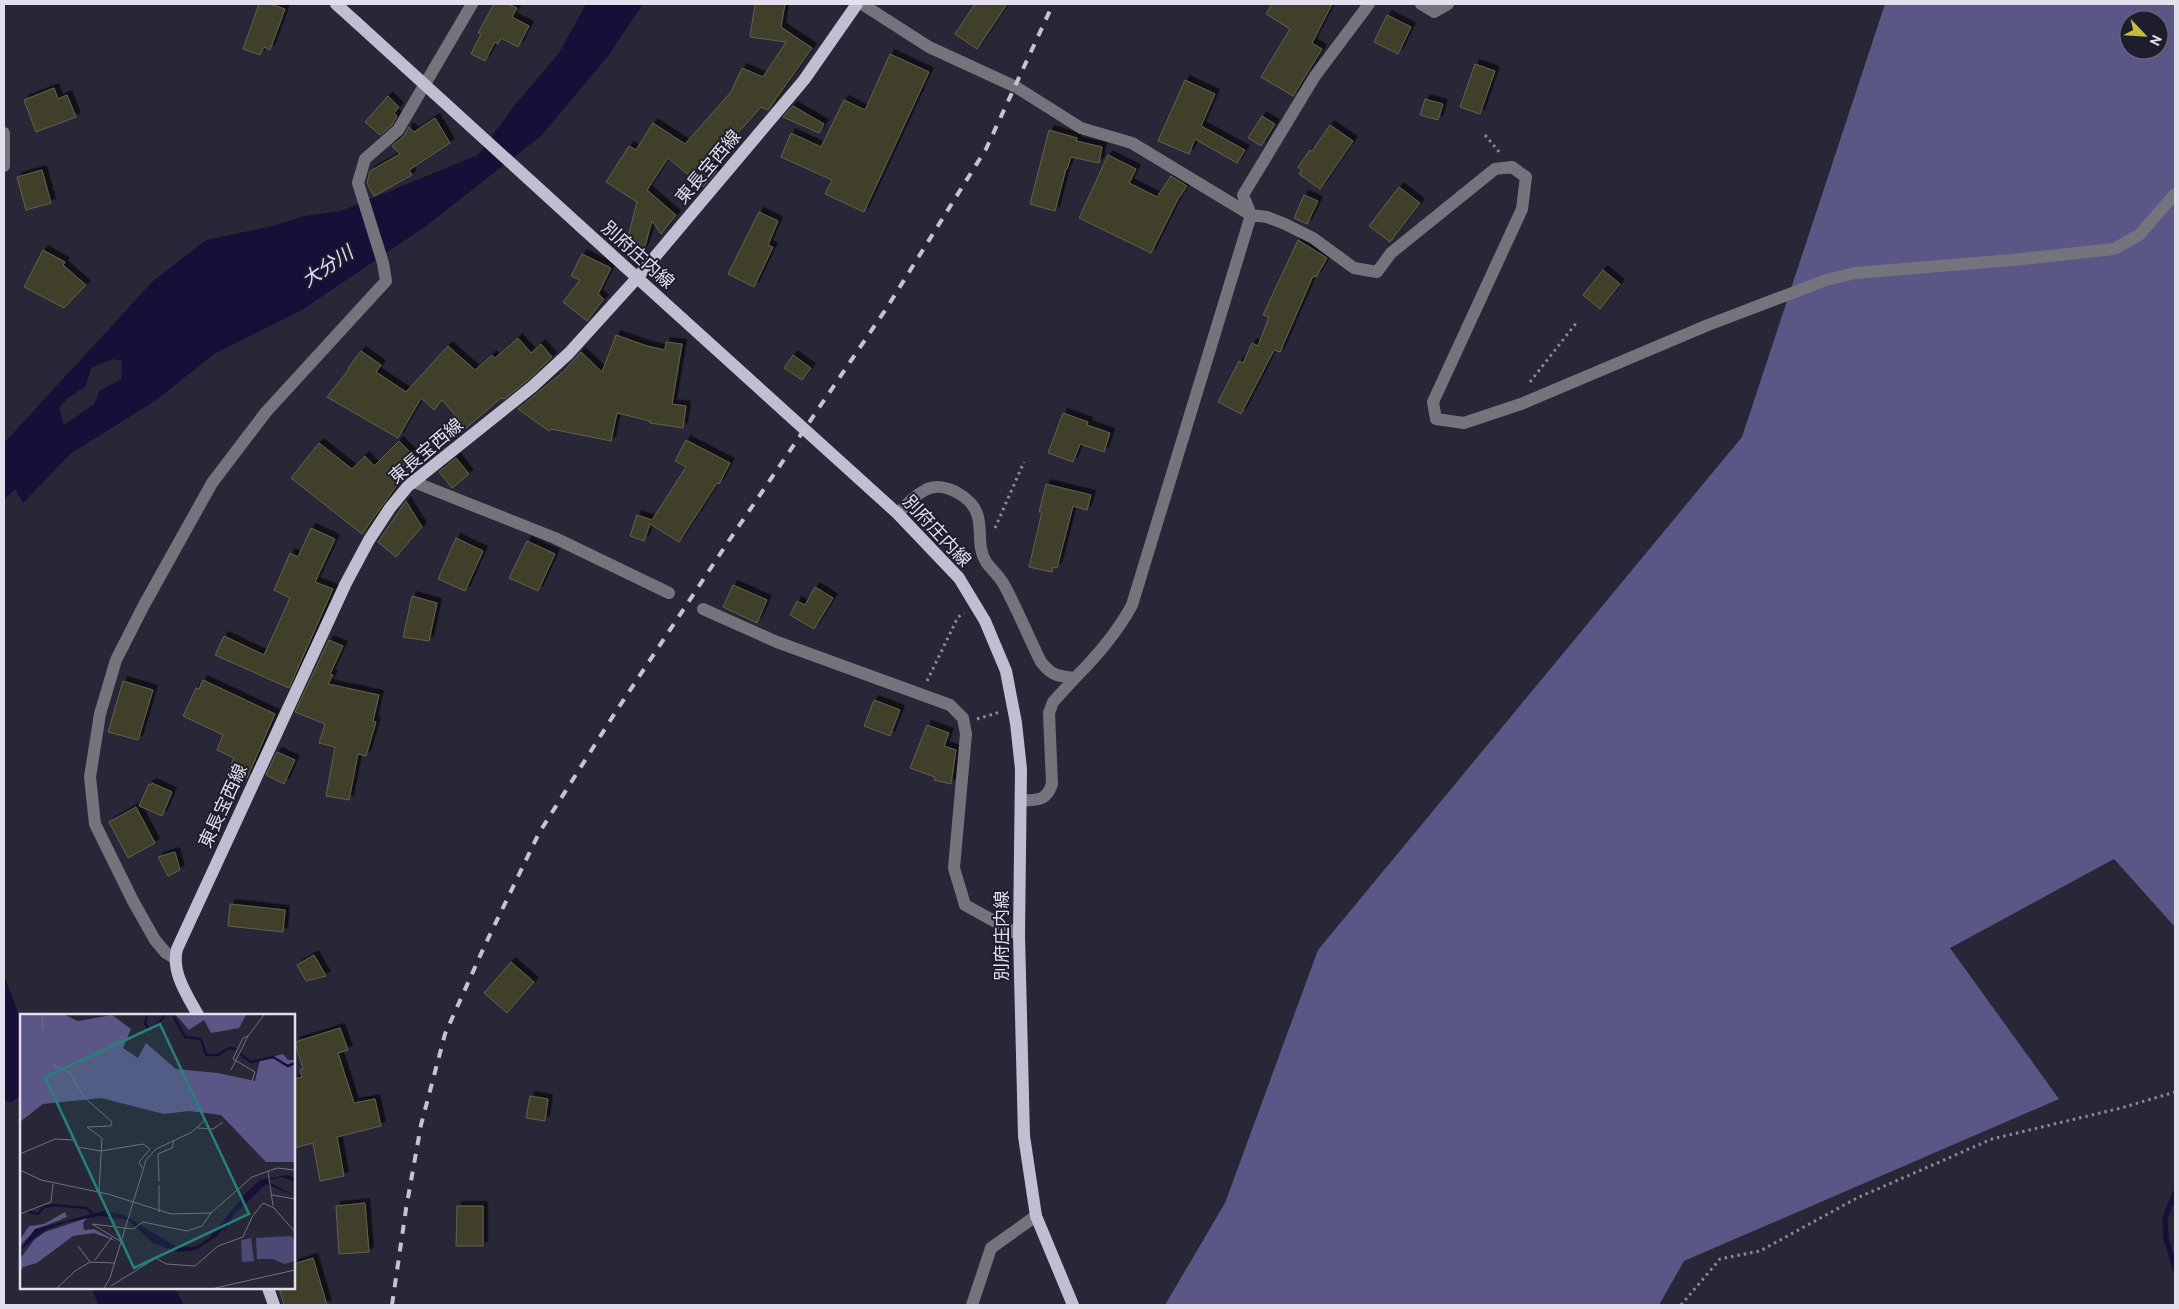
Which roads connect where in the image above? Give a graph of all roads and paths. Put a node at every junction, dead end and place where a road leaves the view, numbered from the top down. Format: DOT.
graph roads {
  1 [pos="336,4"];
  2 [pos="472,4"];
  3 [pos="857,4"];
  4 [pos="862,4"];
  5 [pos="1369,4"];
  6 [pos="1421,4"];
  7 [pos="1448,4"];
  8 [pos="4,133"];
  9 [pos="4,166"];
  10 [pos="2175,194"];
  11 [pos="1251,215"];
  12 [pos="637,278"];
  13 [pos="1577,322"];
  14 [pos="1528,384"];
  15 [pos="1024,462"];
  16 [pos="414,482"];
  17 [pos="898,514"];
  18 [pos="994,530"];
  19 [pos="669,593"];
  20 [pos="974,605"];
  21 [pos="703,609"];
  22 [pos="1075,678"];
  23 [pos="920,695"];
  24 [pos="1000,712"];
  25 [pos="964,723"];
  26 [pos="1021,801"];
  27 [pos="1019,935"];
  28 [pos="174,958"];
  29 [pos="198,1014"];
  30 [pos="2175,1092"];
  31 [pos="1036,1216"];
  32 [pos="268,1289"];
  33 [pos="274,1305"];
  34 [pos="972,1305"];
  35 [pos="1073,1305"];
  36 [pos="1681,1305"];
  1 -- 12 [label="main road, 別府庄内線, bridge"];
  2 -- 28 [label="street"];
  3 -- 12 [label="main road, 東長宝西線"];
  4 -- 11 [label="street"];
  5 -- 11 [label="street"];
  6 -- 7 [label="street"];
  8 -- 9 [label="street"];
  10 -- 11 [label="street"];
  11 -- 22 [label="street"];
  12 -- 16 [label="main road, 東長宝西線"];
  12 -- 17 [label="main road, 別府庄内線"];
  13 -- 14 [label="path"];
  15 -- 18 [label="path"];
  16 -- 19 [label="street"];
  16 -- 28 [label="main road, 東長宝西線"];
  17 -- 20 [label="main road, 別府庄内線"];
  17 -- 22 [label="street"];
  20 -- 23 [label="path"];
  20 -- 26 [label="main road, 別府庄内線"];
  21 -- 23 [label="street"];
  22 -- 26 [label="street"];
  23 -- 25 [label="street"];
  24 -- 25 [label="path"];
  25 -- 27 [label="street"];
  26 -- 27 [label="main road, 別府庄内線"];
  27 -- 31 [label="main road, 別府庄内線"];
  28 -- 29 [label="main road"];
  30 -- 36 [label="path"];
  31 -- 34 [label="street"];
  31 -- 35 [label="main road, 別府庄内線"];
  32 -- 33 [label="main road"];
}
